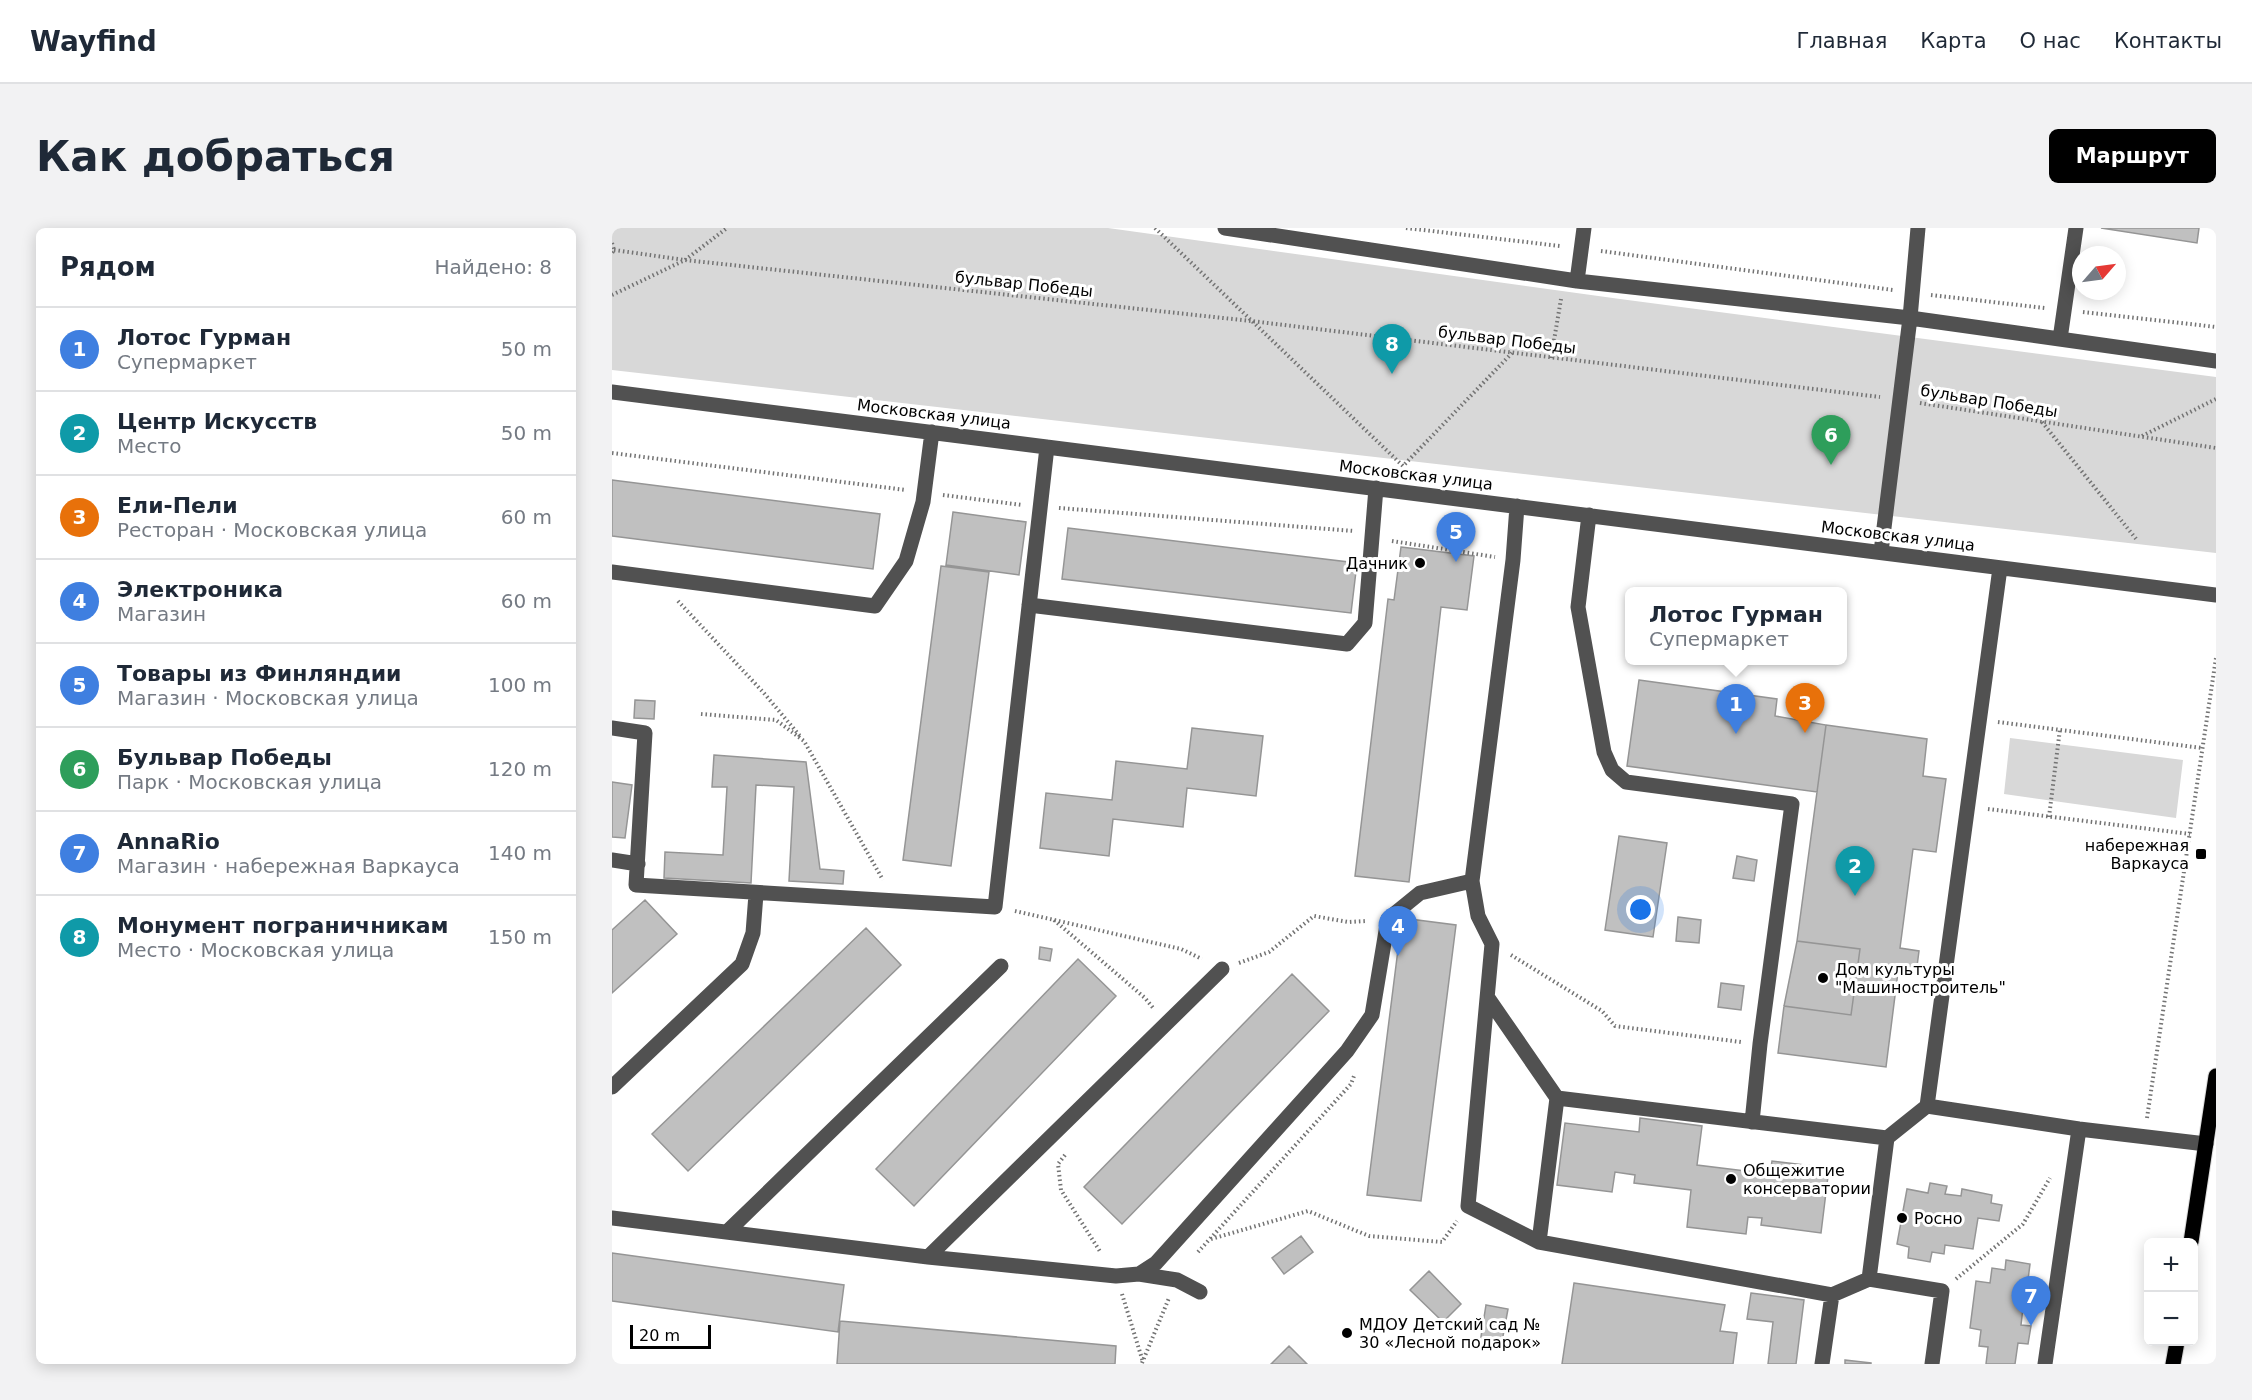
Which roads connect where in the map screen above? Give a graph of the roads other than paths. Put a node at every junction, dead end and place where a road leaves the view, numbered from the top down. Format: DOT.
graph roads {
  1 [pos="1225,228"];
  2 [pos="1584,228"];
  3 [pos="1918,228"];
  4 [pos="2076,228"];
  5 [pos="1577,280"];
  6 [pos="1910,318"];
  7 [pos="2060,339"];
  8 [pos="2216,361"];
  9 [pos="612,392"];
  10 [pos="932,432"];
  11 [pos="1047,447"];
  12 [pos="1376,488"];
  13 [pos="1517,506"];
  14 [pos="1589,515"];
  15 [pos="1881,552"];
  16 [pos="2000,568"];
  17 [pos="612,572"];
  18 [pos="2216,595"];
  19 [pos="1029,604"];
  20 [pos="612,728"];
  21 [pos="612,860"];
  22 [pos="638,864"];
  23 [pos="1472,881"];
  24 [pos="756,894"];
  25 [pos="1001,966"];
  26 [pos="1222,969"];
  27 [pos="1488,998"];
  28 [pos="2216,1076"];
  29 [pos="612,1087"];
  30 [pos="1557,1098"];
  31 [pos="1927,1106"];
  32 [pos="1752,1122"];
  33 [pos="2079,1129"];
  34 [pos="1887,1138"];
  35 [pos="2206,1144"];
  36 [pos="612,1218"];
  37 [pos="728,1232"];
  38 [pos="2192,1238"];
  39 [pos="1539,1242"];
  40 [pos="928,1257"];
  41 [pos="1139,1274"];
  42 [pos="1869,1280"];
  43 [pos="1200,1292"];
  44 [pos="1832,1295"];
  45 [pos="2175,1346"];
  46 [pos="1822,1364"];
  47 [pos="1932,1364"];
  48 [pos="2045,1364"];
  49 [pos="2173,1364"];
  1 -- 5 [label="street"];
  2 -- 5 [label="street"];
  3 -- 6 [label="street"];
  4 -- 7 [label="street"];
  5 -- 6 [label="street"];
  6 -- 7 [label="street"];
  6 -- 15 [label="street"];
  7 -- 8 [label="street"];
  9 -- 10 [label="street, Московская улица"];
  10 -- 11 [label="street, Московская улица"];
  10 -- 17 [label="street"];
  11 -- 12 [label="street, Московская улица"];
  11 -- 19 [label="street"];
  12 -- 13 [label="street, Московская улица"];
  12 -- 19 [label="street"];
  13 -- 14 [label="street, Московская улица"];
  13 -- 23 [label="street"];
  14 -- 15 [label="street, Московская улица"];
  14 -- 32 [label="street"];
  15 -- 16 [label="street, Московская улица"];
  16 -- 18 [label="street, Московская улица"];
  16 -- 31 [label="street"];
  19 -- 24 [label="street"];
  20 -- 22 [label="street"];
  21 -- 22 [label="street"];
  22 -- 24 [label="street"];
  23 -- 27 [label="street"];
  23 -- 41 [label="street"];
  24 -- 29 [label="street"];
  25 -- 37 [label="street"];
  26 -- 40 [label="street"];
  27 -- 30 [label="street"];
  27 -- 39 [label="street"];
  28 -- 35 [label="main road"];
  30 -- 32 [label="street"];
  30 -- 39 [label="street"];
  31 -- 33 [label="street"];
  31 -- 34 [label="street"];
  32 -- 34 [label="street"];
  33 -- 35 [label="street"];
  33 -- 48 [label="street"];
  34 -- 42 [label="street"];
  35 -- 38 [label="main road"];
  36 -- 37 [label="street"];
  37 -- 40 [label="street"];
  39 -- 44 [label="street"];
  40 -- 41 [label="street"];
  41 -- 43 [label="street"];
  42 -- 44 [label="street"];
  42 -- 47 [label="street"];
  44 -- 46 [label="street"];
  45 -- 49 [label="main road"];
}
